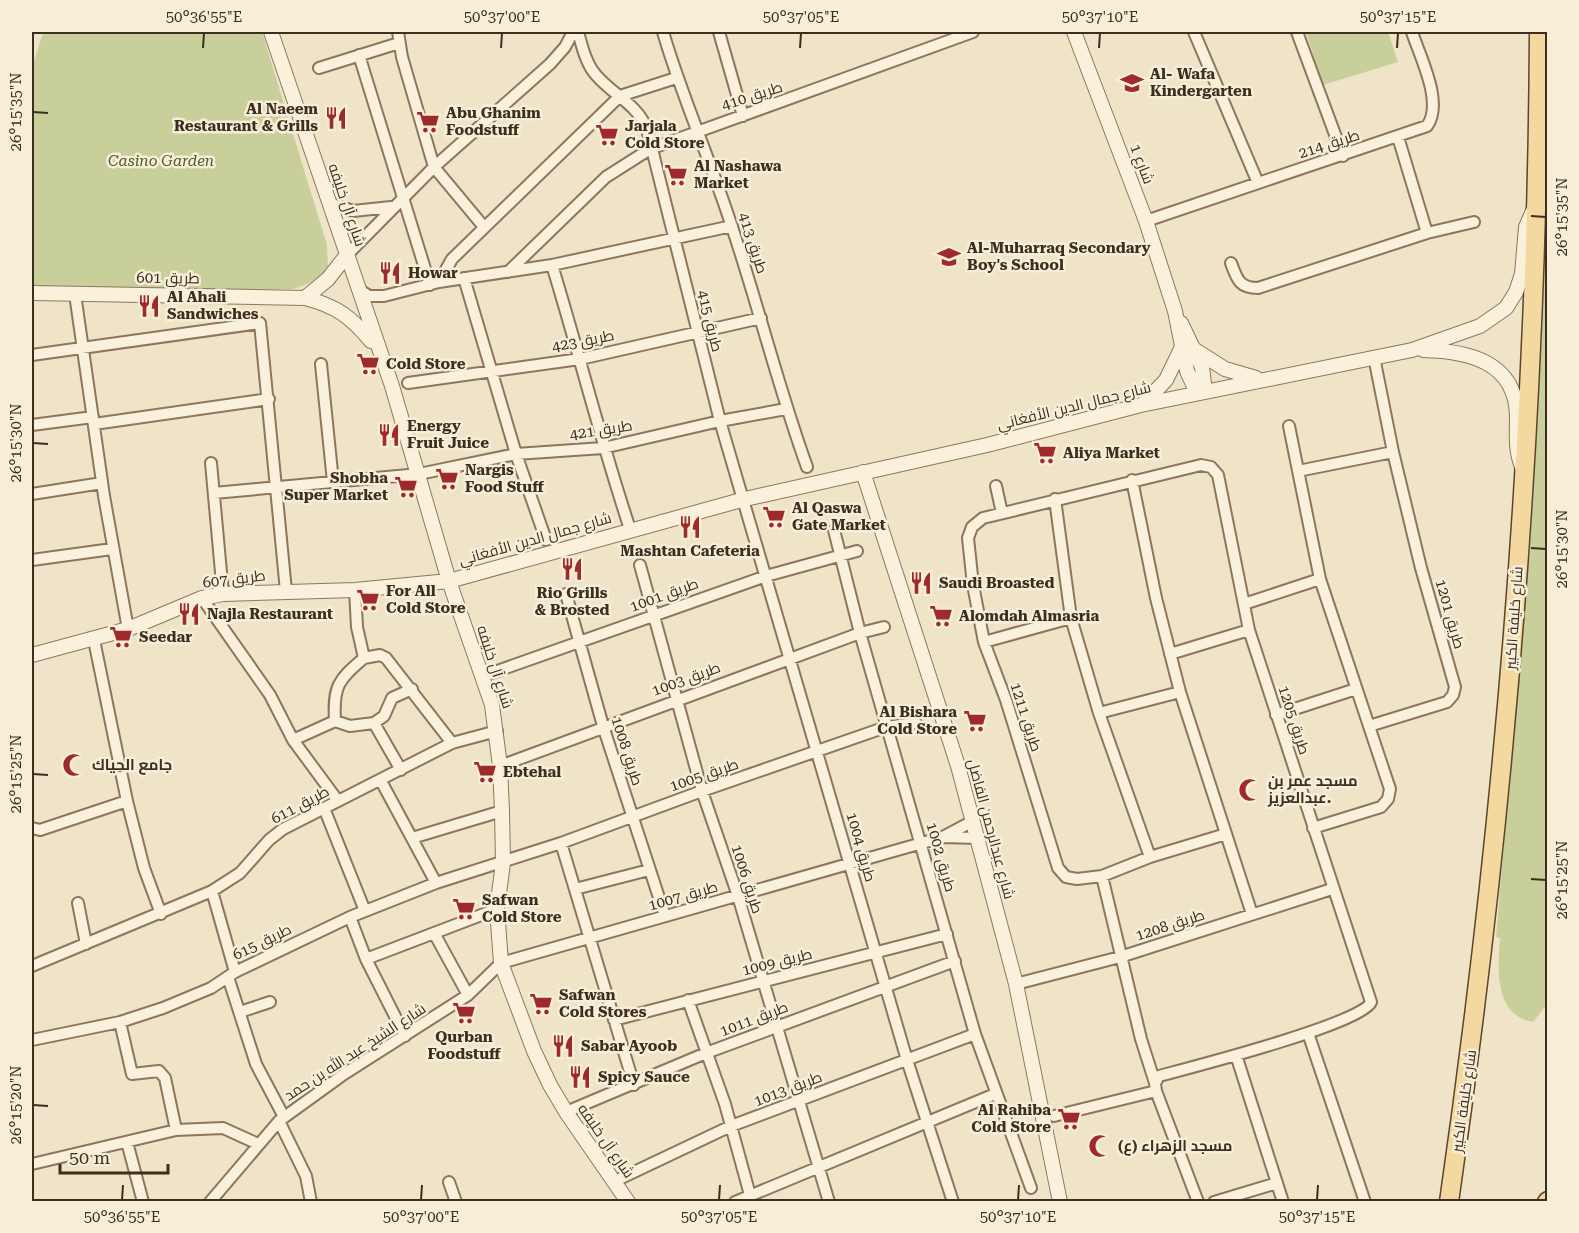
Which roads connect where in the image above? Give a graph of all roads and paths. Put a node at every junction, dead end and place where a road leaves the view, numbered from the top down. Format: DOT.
graph roads {
  1 [pos="271,32"];
  2 [pos="573,32"];
  3 [pos="578,32"];
  4 [pos="663,32"];
  5 [pos="719,32"];
  6 [pos="973,32"];
  7 [pos="1074,32"];
  8 [pos="1194,32"];
  9 [pos="1297,32"];
  10 [pos="1412,32"];
  11 [pos="1539,32"];
  12 [pos="398,37"];
  13 [pos="359,55"];
  14 [pos="318,68"];
  15 [pos="676,78"];
  16 [pos="620,96"];
  17 [pos="743,116"];
  18 [pos="695,130"];
  19 [pos="1398,137"];
  20 [pos="650,149"];
  21 [pos="1343,156"];
  22 [pos="434,167"];
  23 [pos="1258,183"];
  24 [pos="403,198"];
  25 [pos="329,203"];
  26 [pos="1538,205"];
  27 [pos="394,206"];
  28 [pos="1146,221"];
  29 [pos="1474,222"];
  30 [pos="732,226"];
  31 [pos="484,227"];
  32 [pos="1427,233"];
  33 [pos="673,239"];
  34 [pos="346,256"];
  35 [pos="1231,263"];
  36 [pos="552,265"];
  37 [pos="508,272"];
  38 [pos="464,278"];
  39 [pos="434,283"];
  40 [pos="356,288"];
  41 [pos="32,293"];
  42 [pos="75,294"];
  43 [pos="305,298"];
  44 [pos="761,318"];
  45 [pos="697,331"];
  46 [pos="83,347"];
  47 [pos="377,347"];
  48 [pos="1187,348"];
  49 [pos="1412,350"];
  50 [pos="32,355"];
  51 [pos="1374,357"];
  52 [pos="580,359"];
  53 [pos="321,364"];
  54 [pos="492,370"];
  55 [pos="1261,379"];
  56 [pos="408,383"];
  57 [pos="1201,392"];
  58 [pos="269,399"];
  59 [pos="1141,405"];
  60 [pos="786,409"];
  61 [pos="94,421"];
  62 [pos="720,421"];
  63 [pos="32,425"];
  64 [pos="1289,426"];
  65 [pos="603,448"];
  66 [pos="1393,452"];
  67 [pos="516,454"];
  68 [pos="211,463"];
  69 [pos="807,467"];
  70 [pos="1298,471"];
  71 [pos="863,472"];
  72 [pos="1525,473"];
  73 [pos="419,474"];
  74 [pos="1132,480"];
  75 [pos="333,482"];
  76 [pos="102,483"];
  77 [pos="996,486"];
  78 [pos="276,488"];
  79 [pos="32,494"];
  80 [pos="214,494"];
  81 [pos="745,499"];
  82 [pos="1055,499"];
  83 [pos="1002,513"];
  84 [pos="972,527"];
  85 [pos="630,529"];
  86 [pos="834,530"];
  87 [pos="546,540"];
  88 [pos="112,549"];
  89 [pos="857,551"];
  90 [pos="842,556"];
  91 [pos="32,560"];
  92 [pos="640,565"];
  93 [pos="766,576"];
  94 [pos="1320,579"];
  95 [pos="449,581"];
  96 [pos="355,590"];
  97 [pos="286,591"];
  98 [pos="223,594"];
  99 [pos="566,594"];
  100 [pos="202,598"];
  101 [pos="1244,604"];
  102 [pos="654,614"];
  103 [pos="1071,618"];
  104 [pos="884,627"];
  105 [pos="128,629"];
  106 [pos="1249,630"];
  107 [pos="860,633"];
  108 [pos="94,640"];
  109 [pos="581,642"];
  110 [pos="984,642"];
  111 [pos="1170,654"];
  112 [pos="32,655"];
  113 [pos="364,658"];
  114 [pos="790,658"];
  115 [pos="483,676"];
  116 [pos="412,689"];
  117 [pos="1356,689"];
  118 [pos="1180,692"];
  119 [pos="677,698"];
  120 [pos="1099,713"];
  121 [pos="1276,715"];
  122 [pos="335,721"];
  123 [pos="374,723"];
  124 [pos="916,723"];
  125 [pos="603,726"];
  126 [pos="1369,726"];
  127 [pos="886,727"];
  128 [pos="497,731"];
  129 [pos="293,740"];
  130 [pos="452,743"];
  131 [pos="819,752"];
  132 [pos="500,766"];
  133 [pos="401,770"];
  134 [pos="381,781"];
  135 [pos="702,790"];
  136 [pos="127,801"];
  137 [pos="338,801"];
  138 [pos="324,808"];
  139 [pos="502,811"];
  140 [pos="632,816"];
  141 [pos="973,821"];
  142 [pos="32,828"];
  143 [pos="1313,828"];
  144 [pos="1226,834"];
  145 [pos="412,837"];
  146 [pos="943,837"];
  147 [pos="977,838"];
  148 [pos="561,843"];
  149 [pos="922,843"];
  150 [pos="1150,857"];
  151 [pos="503,863"];
  152 [pos="851,863"];
  153 [pos="649,870"];
  154 [pos="1102,876"];
  155 [pos="436,883"];
  156 [pos="1332,888"];
  157 [pos="575,889"];
  158 [pos="212,891"];
  159 [pos="738,896"];
  160 [pos="78,903"];
  161 [pos="497,909"];
  162 [pos="365,912"];
  163 [pos="161,914"];
  164 [pos="1252,914"];
  165 [pos="665,916"];
  166 [pos="350,917"];
  167 [pos="434,933"];
  168 [pos="948,934"];
  169 [pos="590,938"];
  170 [pos="86,944"];
  171 [pos="876,952"];
  172 [pos="1120,957"];
  173 [pos="366,959"];
  174 [pos="955,961"];
  175 [pos="501,963"];
  176 [pos="32,966"];
  177 [pos="232,974"];
  178 [pos="763,982"];
  179 [pos="1016,984"];
  180 [pos="887,986"];
  181 [pos="468,996"];
  182 [pos="688,1000"];
  183 [pos="270,1002"];
  184 [pos="240,1012"];
  185 [pos="614,1020"];
  186 [pos="120,1022"];
  187 [pos="776,1026"];
  188 [pos="1308,1032"];
  189 [pos="975,1034"];
  190 [pos="405,1036"];
  191 [pos="32,1040"];
  192 [pos="706,1053"];
  193 [pos="1236,1055"];
  194 [pos="907,1060"];
  195 [pos="1157,1083"];
  196 [pos="634,1085"];
  197 [pos="995,1094"];
  198 [pos="798,1101"];
  199 [pos="566,1112"];
  200 [pos="1054,1116"];
  201 [pos="281,1119"];
  202 [pos="927,1122"];
  203 [pos="731,1126"];
  204 [pos="176,1130"];
  205 [pos="128,1142"];
  206 [pos="258,1144"];
  207 [pos="32,1164"];
  208 [pos="818,1168"];
  209 [pos="615,1180"];
  210 [pos="449,1182"];
  211 [pos="1277,1183"];
  212 [pos="1031,1188"];
  213 [pos="750,1195"];
  214 [pos="143,1202"];
  215 [pos="210,1202"];
  216 [pos="311,1202"];
  217 [pos="456,1202"];
  218 [pos="628,1202"];
  219 [pos="735,1202"];
  220 [pos="829,1202"];
  221 [pos="954,1202"];
  222 [pos="1060,1202"];
  223 [pos="1198,1202"];
  224 [pos="1214,1202"];
  225 [pos="1283,1202"];
  226 [pos="1365,1202"];
  227 [pos="1449,1202"];
  1 -- 25 [label="street, شارع آل خليفه"];
  2 -- 22 [label="street"];
  3 -- 16 [label="street, طريق 415"];
  4 -- 15 [label="street, طريق 413"];
  5 -- 17 [label="street"];
  6 -- 17 [label="street, طريق 410"];
  7 -- 28 [label="street, شارع 1"];
  8 -- 23 [label="street"];
  9 -- 21 [label="street"];
  10 -- 19 [label="street, طريق 214"];
  11 -- 26 [label="main road, شارع خليفة الكبير"];
  12 -- 13 [label="street"];
  12 -- 22 [label="street"];
  13 -- 14 [label="street"];
  13 -- 24 [label="street"];
  15 -- 16 [label="street"];
  15 -- 18 [label="street, طريق 413"];
  16 -- 20 [label="street, طريق 415"];
  16 -- 31 [label="street"];
  17 -- 18 [label="street, طريق 410"];
  18 -- 20 [label="street, طريق 410"];
  18 -- 30 [label="street, طريق 413"];
  19 -- 21 [label="street, طريق 214"];
  19 -- 32 [label="street"];
  20 -- 33 [label="street, طريق 415"];
  20 -- 37 [label="street, طريق 410"];
  21 -- 23 [label="street, طريق 214"];
  22 -- 24 [label="street"];
  22 -- 31 [label="street"];
  23 -- 28 [label="street, طريق 214"];
  24 -- 27 [label="street"];
  24 -- 39 [label="street"];
  25 -- 27 [label="street"];
  25 -- 34 [label="street, شارع آل خليفه"];
  26 -- 49 [label="street, شارع جمال الدين الأفغاني"];
  26 -- 72 [label="main road, شارع خليفة الكبير"];
  27 -- 34 [label="street"];
  28 -- 48 [label="street, شارع 1"];
  29 -- 32 [label="street"];
  30 -- 33 [label="street"];
  30 -- 44 [label="street, طريق 413"];
  31 -- 39 [label="street"];
  32 -- 35 [label="street"];
  33 -- 36 [label="street"];
  33 -- 45 [label="street, طريق 415"];
  34 -- 40 [label="street, شارع آل خليفه"];
  34 -- 43 [label="street"];
  36 -- 37 [label="street"];
  36 -- 52 [label="street"];
  37 -- 38 [label="street"];
  38 -- 39 [label="street"];
  38 -- 54 [label="street"];
  39 -- 40 [label="street"];
  40 -- 47 [label="street, شارع آل خليفه"];
  41 -- 42 [label="street, طريق 601"];
  42 -- 43 [label="street, طريق 601"];
  42 -- 46 [label="street"];
  43 -- 47 [label="street, طريق 601"];
  44 -- 45 [label="street, طريق 423"];
  44 -- 60 [label="street, طريق 413"];
  45 -- 52 [label="street, طريق 423"];
  45 -- 62 [label="street, طريق 415"];
  46 -- 50 [label="street"];
  46 -- 58 [label="street"];
  46 -- 61 [label="street"];
  47 -- 73 [label="street, شارع آل خليفه"];
  48 -- 55 [label="street"];
  48 -- 57 [label="street, شارع 1"];
  48 -- 59 [label="street"];
  49 -- 51 [label="street, شارع جمال الدين الأفغاني"];
  49 -- 72 [label="street, شارع جمال الدين الأفغاني"];
  51 -- 55 [label="street, شارع جمال الدين الأفغاني"];
  51 -- 66 [label="street, طريق 1201"];
  52 -- 54 [label="street, طريق 423"];
  52 -- 65 [label="street"];
  53 -- 75 [label="street"];
  54 -- 56 [label="street, طريق 423"];
  54 -- 67 [label="street"];
  55 -- 57 [label="street, شارع جمال الدين الأفغاني"];
  57 -- 59 [label="street, شارع جمال الدين الأفغاني"];
  58 -- 61 [label="street"];
  58 -- 78 [label="street"];
  59 -- 71 [label="street, شارع جمال الدين الأفغاني"];
  60 -- 62 [label="street, طريق 421"];
  60 -- 69 [label="street, طريق 413"];
  61 -- 63 [label="street"];
  61 -- 76 [label="street"];
  62 -- 65 [label="street, طريق 421"];
  62 -- 81 [label="street, طريق 415"];
  64 -- 70 [label="street"];
  65 -- 67 [label="street, طريق 421"];
  65 -- 85 [label="street"];
  66 -- 70 [label="street"];
  66 -- 126 [label="street, طريق 1201"];
  67 -- 73 [label="street, طريق 421"];
  67 -- 87 [label="street"];
  68 -- 80 [label="street"];
  70 -- 94 [label="street"];
  71 -- 81 [label="street, شارع جمال الدين الأفغاني"];
  71 -- 141 [label="street, شارع عبدالرحمن الفاضل"];
  72 -- 227 [label="main road, شارع خليفة الكبير"];
  73 -- 75 [label="street, طريق 421"];
  73 -- 95 [label="street, شارع آل خليفه"];
  74 -- 82 [label="street, طريق 1205"];
  74 -- 101 [label="street, طريق 1205"];
  74 -- 111 [label="street"];
  75 -- 78 [label="street, طريق 421"];
  76 -- 79 [label="street"];
  76 -- 88 [label="street"];
  77 -- 83 [label="street"];
  78 -- 80 [label="street, طريق 421"];
  78 -- 97 [label="street"];
  80 -- 98 [label="street"];
  81 -- 85 [label="street, شارع جمال الدين الأفغاني"];
  81 -- 93 [label="street, طريق 1004"];
  82 -- 83 [label="street, طريق 1205"];
  82 -- 103 [label="street"];
  83 -- 84 [label="street, طريق 1205"];
  84 -- 110 [label="street, طريق 1211"];
  85 -- 95 [label="street, شارع جمال الدين الأفغاني"];
  86 -- 90 [label="street, طريق 1002"];
  88 -- 91 [label="street"];
  88 -- 105 [label="street"];
  89 -- 90 [label="street, طريق 1001"];
  90 -- 93 [label="street, طريق 1001"];
  90 -- 107 [label="street, طريق 1002"];
  92 -- 102 [label="street, طريق 1006"];
  93 -- 102 [label="street, طريق 1001"];
  93 -- 114 [label="street, طريق 1004"];
  94 -- 101 [label="street"];
  94 -- 117 [label="street"];
  95 -- 96 [label="street, طريق 607"];
  95 -- 115 [label="street, شارع آل خليفه"];
  96 -- 97 [label="street, طريق 607"];
  96 -- 113 [label="street"];
  97 -- 98 [label="street, طريق 607"];
  98 -- 100 [label="street, طريق 607"];
  99 -- 109 [label="street, طريق 1008"];
  100 -- 105 [label="street, طريق 607"];
  100 -- 129 [label="street"];
  101 -- 106 [label="street, طريق 1205"];
  102 -- 109 [label="street, طريق 1001"];
  102 -- 119 [label="street, طريق 1006"];
  103 -- 110 [label="street"];
  103 -- 120 [label="street"];
  104 -- 107 [label="street, طريق 1003"];
  105 -- 108 [label="street, طريق 607"];
  106 -- 111 [label="street"];
  106 -- 121 [label="street, طريق 1205"];
  107 -- 114 [label="street, طريق 1003"];
  107 -- 127 [label="street, طريق 1002"];
  108 -- 112 [label="street, طريق 607"];
  108 -- 136 [label="street"];
  109 -- 115 [label="street, طريق 1001"];
  109 -- 125 [label="street, طريق 1008"];
  110 -- 154 [label="street, طريق 1211"];
  111 -- 118 [label="street"];
  113 -- 116 [label="street"];
  113 -- 122 [label="street"];
  114 -- 119 [label="street, طريق 1003"];
  114 -- 131 [label="street, طريق 1004"];
  115 -- 128 [label="street, شارع آل خليفه"];
  116 -- 123 [label="street"];
  116 -- 130 [label="street"];
  117 -- 121 [label="street"];
  117 -- 126 [label="street"];
  118 -- 120 [label="street"];
  118 -- 144 [label="street"];
  119 -- 125 [label="street, طريق 1003"];
  119 -- 135 [label="street, طريق 1006"];
  120 -- 150 [label="street"];
  121 -- 143 [label="street, طريق 1205"];
  122 -- 123 [label="street"];
  122 -- 129 [label="street"];
  123 -- 133 [label="street"];
  124 -- 127 [label="street, طريق 1005"];
  125 -- 132 [label="street, طريق 1003"];
  125 -- 140 [label="street, طريق 1008"];
  126 -- 143 [label="street"];
  127 -- 131 [label="street, طريق 1005"];
  127 -- 149 [label="street, طريق 1002"];
  128 -- 130 [label="street, طريق 611"];
  128 -- 132 [label="street, شارع آل خليفه"];
  129 -- 137 [label="street"];
  130 -- 133 [label="street, طريق 611"];
  131 -- 135 [label="street, طريق 1005"];
  131 -- 152 [label="street, طريق 1004"];
  132 -- 139 [label="street, شارع آل خليفه"];
  133 -- 134 [label="street, طريق 611"];
  134 -- 137 [label="street, طريق 611"];
  134 -- 145 [label="street"];
  135 -- 140 [label="street, طريق 1005"];
  135 -- 159 [label="street, طريق 1006"];
  136 -- 142 [label="street"];
  136 -- 163 [label="street"];
  137 -- 138 [label="street, طريق 611"];
  138 -- 158 [label="street, طريق 611"];
  138 -- 162 [label="street"];
  139 -- 145 [label="street"];
  139 -- 151 [label="street, شارع آل خليفه"];
  140 -- 148 [label="street, طريق 1005"];
  140 -- 153 [label="street, طريق 1008"];
  141 -- 146 [label="street, طريق 1007"];
  141 -- 147 [label="street, شارع عبدالرحمن الفاضل"];
  143 -- 156 [label="street, طريق 1205"];
  144 -- 150 [label="street, طريق 1211"];
  144 -- 164 [label="street"];
  145 -- 155 [label="street"];
  146 -- 147 [label="street, طريق 1007"];
  146 -- 149 [label="street, طريق 1007"];
  147 -- 179 [label="street, شارع عبدالرحمن الفاضل"];
  148 -- 151 [label="street, طريق 1005"];
  148 -- 157 [label="street"];
  149 -- 152 [label="street, طريق 1007"];
  149 -- 168 [label="street, طريق 1002"];
  150 -- 154 [label="street, طريق 1211"];
  151 -- 155 [label="street, طريق 615"];
  151 -- 161 [label="street, شارع آل خليفه"];
  152 -- 159 [label="street, طريق 1007"];
  152 -- 171 [label="street, طريق 1004"];
  153 -- 157 [label="street"];
  153 -- 165 [label="street, طريق 1008"];
  154 -- 172 [label="street"];
  155 -- 162 [label="street, طريق 615"];
  156 -- 164 [label="street, طريق 1208"];
  156 -- 188 [label="street, طريق 1205"];
  157 -- 169 [label="street"];
  158 -- 163 [label="street, طريق 611"];
  158 -- 177 [label="street"];
  159 -- 165 [label="street, طريق 1007"];
  159 -- 178 [label="street, طريق 1006"];
  160 -- 170 [label="street"];
  161 -- 167 [label="street"];
  161 -- 175 [label="street, شارع آل خليفه"];
  162 -- 166 [label="street, طريق 615"];
  163 -- 170 [label="street, طريق 611"];
  164 -- 172 [label="street, طريق 1208"];
  165 -- 169 [label="street, طريق 1007"];
  166 -- 173 [label="street"];
  166 -- 177 [label="street, طريق 615"];
  167 -- 173 [label="street"];
  167 -- 181 [label="street"];
  168 -- 171 [label="street, طريق 1009"];
  168 -- 174 [label="street, طريق 1002"];
  169 -- 175 [label="street, طريق 1007"];
  169 -- 185 [label="street"];
  170 -- 176 [label="street, طريق 611"];
  171 -- 178 [label="street, طريق 1009"];
  171 -- 180 [label="street, طريق 1004"];
  172 -- 179 [label="street, طريق 1208"];
  172 -- 195 [label="street"];
  173 -- 190 [label="street"];
  174 -- 180 [label="street, طريق 1011"];
  174 -- 189 [label="street, طريق 1002"];
  175 -- 181 [label="street, شارع الشيخ عبد الله بن حمد"];
  175 -- 199 [label="street, شارع آل خليفه"];
  177 -- 184 [label="street"];
  177 -- 186 [label="street, طريق 615"];
  178 -- 182 [label="street, طريق 1009"];
  178 -- 187 [label="street, طريق 1006"];
  179 -- 222 [label="street, شارع عبدالرحمن الفاضل"];
  180 -- 187 [label="street, طريق 1011"];
  180 -- 194 [label="street, طريق 1004"];
  181 -- 190 [label="street, شارع الشيخ عبد الله بن حمد"];
  182 -- 185 [label="street, طريق 1009"];
  182 -- 192 [label="street"];
  183 -- 184 [label="street"];
  184 -- 201 [label="street"];
  185 -- 196 [label="street"];
  186 -- 191 [label="street, طريق 615"];
  186 -- 204 [label="street"];
  187 -- 192 [label="street, طريق 1011"];
  187 -- 198 [label="street, طريق 1006"];
  188 -- 193 [label="street, طريق 1205"];
  188 -- 226 [label="street"];
  189 -- 194 [label="street, طريق 1013"];
  189 -- 197 [label="street, طريق 1002"];
  190 -- 201 [label="street, شارع الشيخ عبد الله بن حمد"];
  192 -- 196 [label="street, طريق 1011"];
  192 -- 203 [label="street"];
  193 -- 195 [label="street, طريق 1205"];
  193 -- 211 [label="street"];
  194 -- 198 [label="street, طريق 1013"];
  194 -- 202 [label="street, طريق 1004"];
  195 -- 200 [label="street, طريق 1205"];
  195 -- 223 [label="street"];
  196 -- 199 [label="street, طريق 1011"];
  197 -- 202 [label="street"];
  197 -- 212 [label="street, طريق 1002"];
  198 -- 203 [label="street, طريق 1013"];
  198 -- 208 [label="street, طريق 1006"];
  199 -- 209 [label="street, شارع آل خليفه"];
  201 -- 206 [label="street, شارع الشيخ عبد الله بن حمد"];
  201 -- 216 [label="street"];
  202 -- 208 [label="street"];
  202 -- 221 [label="street, طريق 1004"];
  203 -- 209 [label="street, طريق 1013"];
  203 -- 213 [label="street"];
  204 -- 205 [label="street"];
  204 -- 206 [label="street"];
  205 -- 207 [label="street"];
  205 -- 214 [label="street"];
  206 -- 215 [label="street, شارع الشيخ عبد الله بن حمد"];
  208 -- 213 [label="street"];
  208 -- 220 [label="street, طريق 1006"];
  209 -- 218 [label="street, شارع آل خليفه"];
  210 -- 217 [label="street"];
  211 -- 224 [label="street"];
  211 -- 225 [label="street"];
  213 -- 219 [label="street"];
}
